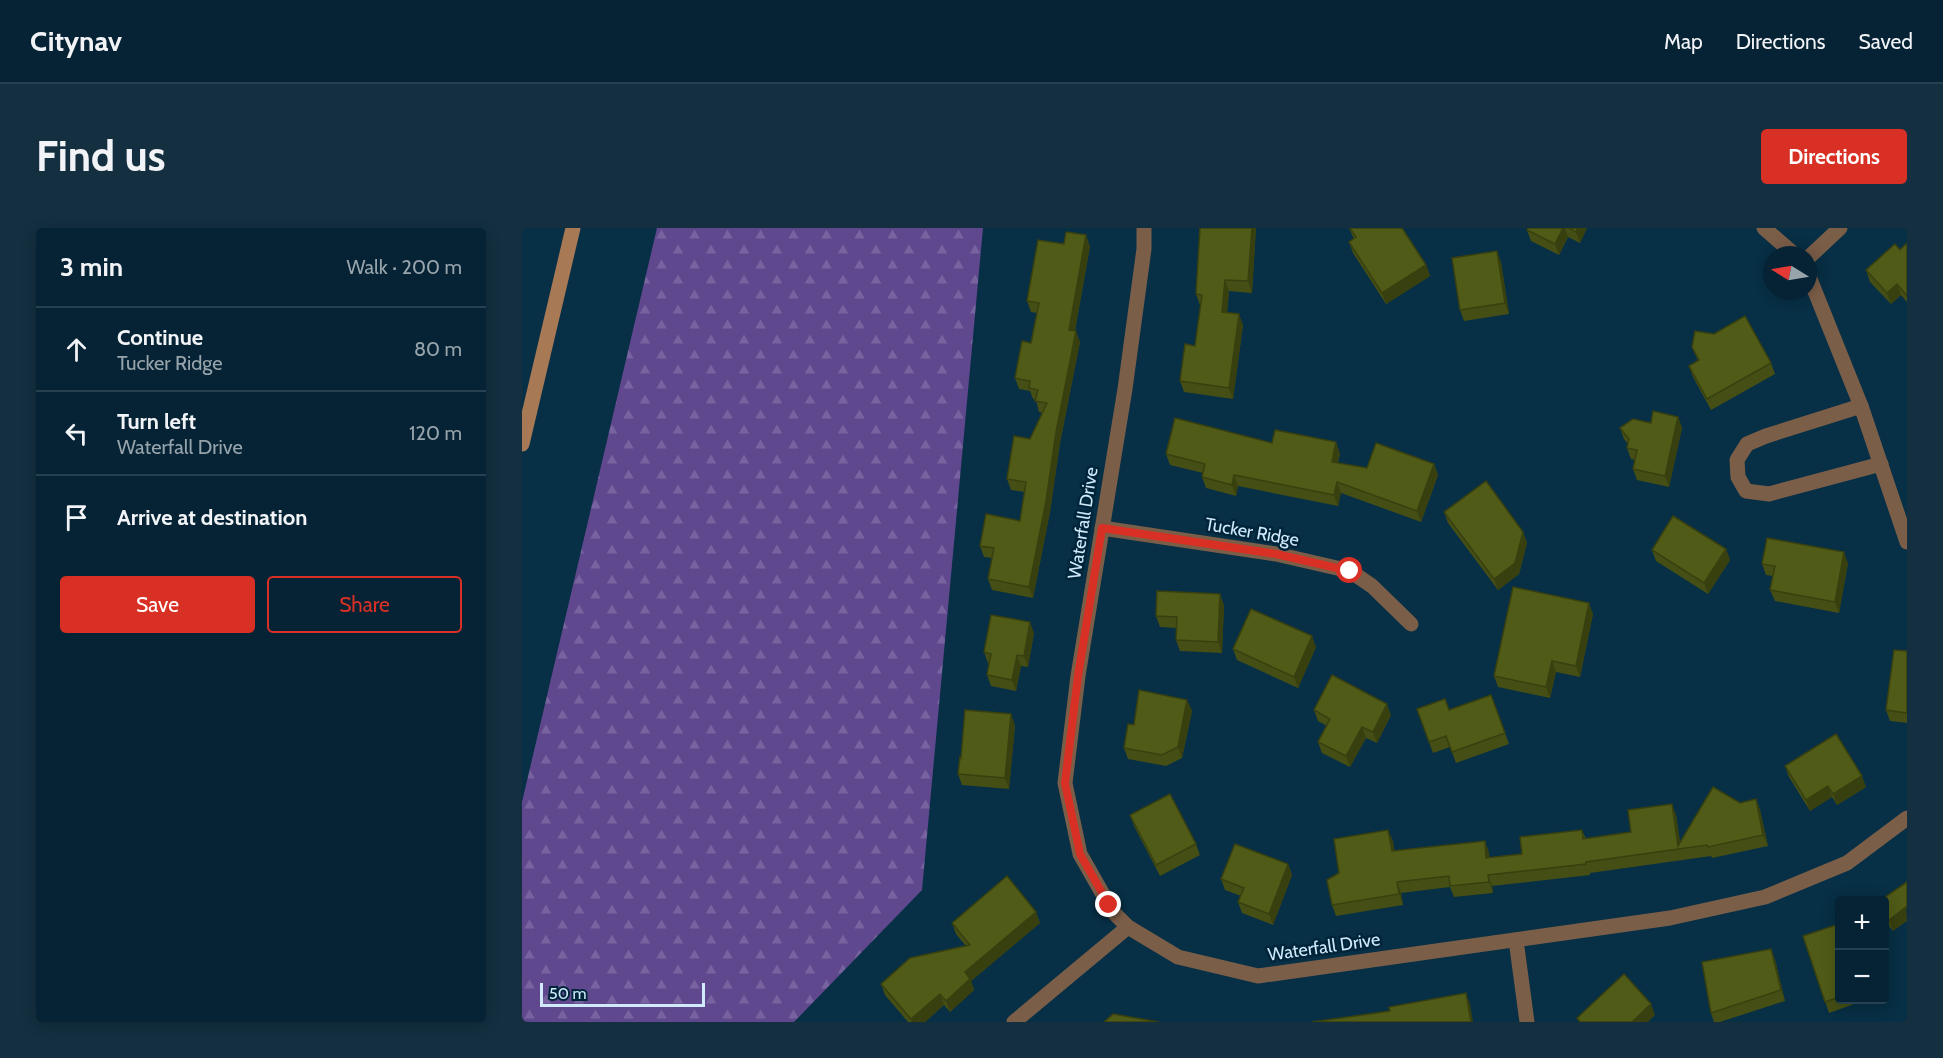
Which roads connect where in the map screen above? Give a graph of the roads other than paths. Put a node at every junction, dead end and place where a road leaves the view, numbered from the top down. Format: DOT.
graph roads {
  1 [pos="573,228"];
  2 [pos="1144,228"];
  3 [pos="1764,228"];
  4 [pos="1840,228"];
  5 [pos="1785,246"];
  6 [pos="1817,250"];
  7 [pos="1817,296"];
  8 [pos="1861,406"];
  9 [pos="522,444"];
  10 [pos="1881,465"];
  11 [pos="1102,528"];
  12 [pos="1907,542"];
  13 [pos="1411,624"];
  14 [pos="1907,818"];
  15 [pos="1128,927"];
  16 [pos="1516,940"];
  17 [pos="1014,1022"];
  18 [pos="1527,1022"];
  1 -- 9 [label="main road"];
  2 -- 11 [label="street, Waterfall Drive"];
  3 -- 5 [label="street"];
  4 -- 6 [label="street"];
  7 -- 8 [label="street"];
  8 -- 10 [label="street"];
  8 -- 10 [label="street"];
  10 -- 12 [label="street"];
  11 -- 13 [label="street, Tucker Ridge"];
  11 -- 15 [label="street, Waterfall Drive"];
  14 -- 16 [label="street, Waterfall Drive"];
  15 -- 16 [label="street, Waterfall Drive"];
  15 -- 17 [label="street"];
  16 -- 18 [label="street"];
}
